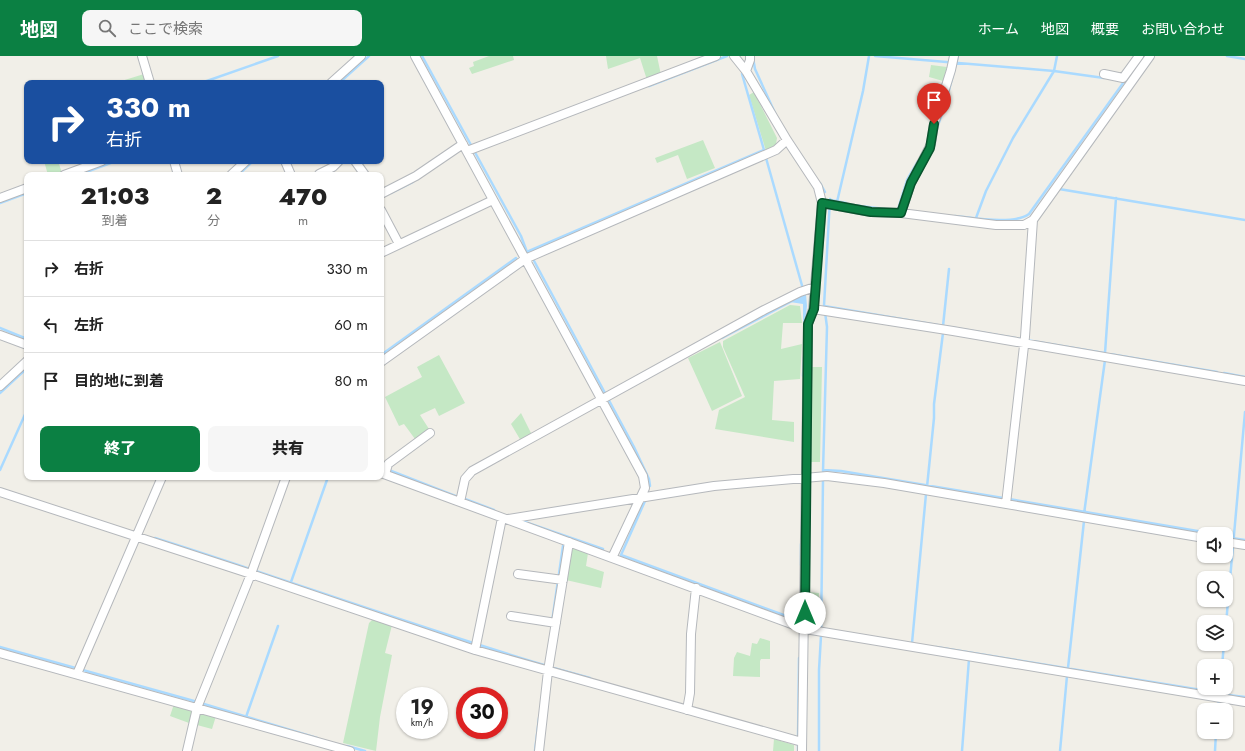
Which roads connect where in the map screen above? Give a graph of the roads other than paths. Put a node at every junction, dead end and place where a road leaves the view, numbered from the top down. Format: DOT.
graph roads {
  1 [pos="142,56"];
  2 [pos="361,56"];
  3 [pos="415,56"];
  4 [pos="716,56"];
  5 [pos="734,56"];
  6 [pos="750,56"];
  7 [pos="1146,57"];
  8 [pos="953,60"];
  9 [pos="746,71"];
  10 [pos="1104,74"];
  11 [pos="1128,78"];
  12 [pos="149,80"];
  13 [pos="334,80"];
  14 [pos="786,140"];
  15 [pos="468,148"];
  16 [pos="94,164"];
  17 [pos="243,164"];
  18 [pos="336,164"];
  19 [pos="72,172"];
  20 [pos="234,172"];
  21 [pos="323,172"];
  22 [pos="24,189"];
  23 [pos="384,192"];
  24 [pos="0,198"];
  25 [pos="493,200"];
  26 [pos="827,204"];
  27 [pos="901,213"];
  28 [pos="384,216"];
  29 [pos="1033,220"];
  30 [pos="399,244"];
  31 [pos="384,251"];
  32 [pos="525,259"];
  33 [pos="815,287"];
  34 [pos="821,310"];
  35 [pos="0,335"];
  36 [pos="1024,340"];
  37 [pos="24,344"];
  38 [pos="384,360"];
  39 [pos="24,364"];
  40 [pos="1245,381"];
  41 [pos="0,386"];
  42 [pos="605,397"];
  43 [pos="430,433"];
  44 [pos="384,472"];
  45 [pos="384,474"];
  46 [pos="806,478"];
  47 [pos="161,480"];
  48 [pos="285,480"];
  49 [pos="0,492"];
  50 [pos="641,498"];
  51 [pos="460,502"];
  52 [pos="1006,504"];
  53 [pos="505,518"];
  54 [pos="138,535"];
  55 [pos="1197,537"];
  56 [pos="569,542"];
  57 [pos="1233,543"];
  58 [pos="1245,545"];
  59 [pos="612,558"];
  60 [pos="252,571"];
  61 [pos="518,574"];
  62 [pos="563,580"];
  63 [pos="696,588"];
  64 [pos="511,616"];
  65 [pos="556,624"];
  66 [pos="801,628"];
  67 [pos="476,647"];
  68 [pos="0,653"];
  69 [pos="547,669"];
  70 [pos="78,671"];
  71 [pos="1245,702"];
  72 [pos="199,705"];
  73 [pos="687,710"];
  74 [pos="799,742"];
  75 [pos="187,751"];
  76 [pos="350,751"];
  77 [pos="539,751"];
  78 [pos="802,751"];
  1 -- 12 [label="street"];
  2 -- 13 [label="street"];
  3 -- 15 [label="street"];
  4 -- 15 [label="street"];
  5 -- 9 [label="street"];
  6 -- 9 [label="street"];
  7 -- 11 [label="street"];
  8 -- 27 [label="street"];
  9 -- 14 [label="street"];
  10 -- 11 [label="street"];
  11 -- 29 [label="street"];
  14 -- 26 [label="street"];
  14 -- 32 [label="street"];
  15 -- 23 [label="street"];
  15 -- 25 [label="street"];
  16 -- 19 [label="street"];
  17 -- 20 [label="street"];
  18 -- 21 [label="street"];
  22 -- 24 [label="street"];
  25 -- 30 [label="street"];
  25 -- 32 [label="street"];
  26 -- 27 [label="street"];
  26 -- 33 [label="street"];
  27 -- 29 [label="street"];
  28 -- 30 [label="street"];
  29 -- 36 [label="street"];
  30 -- 31 [label="street"];
  32 -- 38 [label="street"];
  32 -- 42 [label="street"];
  33 -- 34 [label="street"];
  33 -- 42 [label="street"];
  34 -- 36 [label="street"];
  34 -- 46 [label="street"];
  35 -- 37 [label="street"];
  36 -- 40 [label="street"];
  36 -- 52 [label="street"];
  39 -- 41 [label="street"];
  42 -- 50 [label="street"];
  42 -- 51 [label="street"];
  43 -- 44 [label="street"];
  45 -- 51 [label="street"];
  46 -- 50 [label="street"];
  46 -- 52 [label="street"];
  46 -- 66 [label="street"];
  47 -- 54 [label="street"];
  48 -- 60 [label="street"];
  49 -- 54 [label="street"];
  50 -- 53 [label="street"];
  50 -- 59 [label="street"];
  51 -- 53 [label="street"];
  52 -- 55 [label="street"];
  53 -- 56 [label="street"];
  53 -- 67 [label="street"];
  54 -- 60 [label="street"];
  54 -- 70 [label="street"];
  56 -- 59 [label="street"];
  56 -- 62 [label="street"];
  57 -- 58 [label="street"];
  59 -- 63 [label="street"];
  60 -- 67 [label="street"];
  60 -- 72 [label="street"];
  61 -- 62 [label="street"];
  62 -- 65 [label="street"];
  63 -- 66 [label="street"];
  63 -- 73 [label="street"];
  64 -- 65 [label="street"];
  65 -- 69 [label="street"];
  66 -- 71 [label="street"];
  66 -- 74 [label="street"];
  67 -- 69 [label="street"];
  68 -- 70 [label="street"];
  69 -- 73 [label="street"];
  69 -- 77 [label="street"];
  70 -- 72 [label="street"];
  72 -- 75 [label="street"];
  72 -- 76 [label="street"];
  73 -- 74 [label="street"];
  74 -- 78 [label="street"];
}
